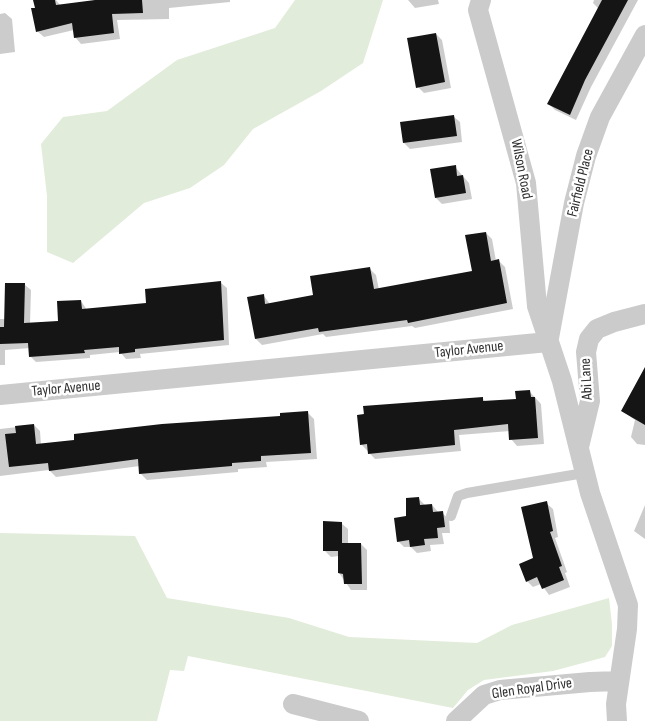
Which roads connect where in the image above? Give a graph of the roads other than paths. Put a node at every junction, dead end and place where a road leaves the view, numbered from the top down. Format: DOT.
graph roads {
  1 [pos="478,3"];
  2 [pos="645,34"];
  3 [pos="645,314"];
  4 [pos="548,342"];
  5 [pos="0,395"];
  6 [pos="578,451"];
  7 [pos="584,473"];
  8 [pos="451,516"];
  9 [pos="619,681"];
  10 [pos="293,704"];
  11 [pos="359,721"];
  12 [pos="456,721"];
  13 [pos="617,721"];
  1 -- 4 [label="street, Wilson Road"];
  2 -- 4 [label="street, Fairfield Place"];
  3 -- 6 [label="street, Abi Lane"];
  4 -- 5 [label="street, Taylor Avenue"];
  4 -- 6 [label="street"];
  6 -- 7 [label="street"];
  7 -- 8 [label="lane"];
  7 -- 9 [label="street"];
  9 -- 12 [label="street, Glen Royal Drive"];
  9 -- 13 [label="street"];
  10 -- 11 [label="street"];
}
